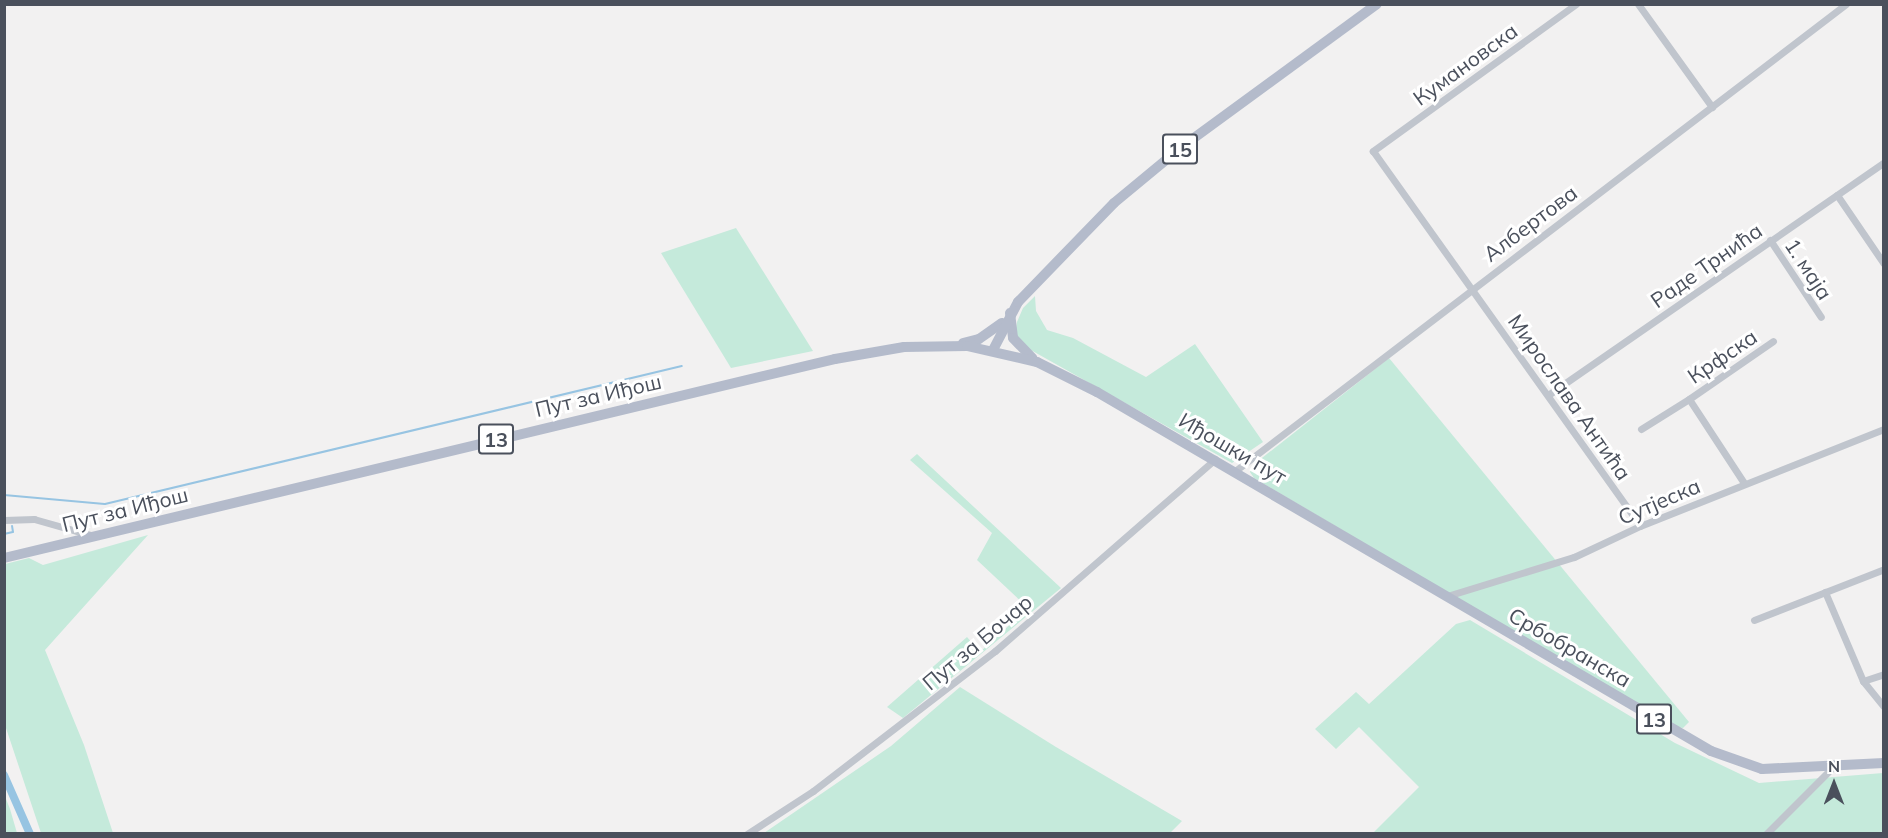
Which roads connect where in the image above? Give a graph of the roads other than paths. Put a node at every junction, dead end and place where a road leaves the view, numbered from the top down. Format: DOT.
graph roads {
  1 [pos="1377,4"];
  2 [pos="1576,4"];
  3 [pos="1638,4"];
  4 [pos="1846,4"];
  5 [pos="1712,107"];
  6 [pos="1373,151"];
  7 [pos="1884,162"];
  8 [pos="1837,195"];
  9 [pos="1770,240"];
  10 [pos="1884,264"];
  11 [pos="1473,287"];
  12 [pos="1008,316"];
  13 [pos="1821,317"];
  14 [pos="1773,341"];
  15 [pos="954,345"];
  16 [pos="993,350"];
  17 [pos="1037,362"];
  18 [pos="1548,395"];
  19 [pos="1689,399"];
  20 [pos="1641,429"];
  21 [pos="1884,429"];
  22 [pos="1215,459"];
  23 [pos="1235,471"];
  24 [pos="1744,483"];
  25 [pos="4,520"];
  26 [pos="1640,526"];
  27 [pos="96,537"];
  28 [pos="4,558"];
  29 [pos="1884,569"];
  30 [pos="1825,592"];
  31 [pos="1445,597"];
  32 [pos="1754,620"];
  33 [pos="1884,674"];
  34 [pos="1863,681"];
  35 [pos="1884,707"];
  36 [pos="1884,763"];
  37 [pos="1833,767"];
  38 [pos="747,834"];
  39 [pos="1766,834"];
  1 -- 12 [label="main road, 15"];
  2 -- 6 [label="street, Кумановска"];
  3 -- 5 [label="street"];
  4 -- 5 [label="street, Албертова"];
  5 -- 11 [label="street, Албертова"];
  6 -- 11 [label="street, Мирослава Антића"];
  7 -- 8 [label="street, Раде Трнића"];
  8 -- 9 [label="street, Раде Трнића"];
  8 -- 10 [label="street"];
  9 -- 13 [label="street, 1. маја"];
  9 -- 18 [label="street, Раде Трнића"];
  11 -- 18 [label="street, Мирослава Антића"];
  11 -- 23 [label="street, Албертова"];
  12 -- 15 [label="main road"];
  12 -- 16 [label="main road, 15"];
  12 -- 17 [label="main road"];
  14 -- 19 [label="street, Крфска"];
  15 -- 16 [label="main road, Пут за Иђош / 13"];
  15 -- 27 [label="main road, Пут за Иђош / 13"];
  16 -- 17 [label="main road, Иђошки пут / 13"];
  17 -- 22 [label="main road, Иђошки пут / 13"];
  18 -- 26 [label="street, Мирослава Антића"];
  19 -- 20 [label="street, Крфска"];
  19 -- 24 [label="street, Крфска"];
  21 -- 24 [label="street, Сутјеска"];
  22 -- 23 [label="main road, Иђошки пут / 13"];
  22 -- 38 [label="street, Пут за Бочар"];
  23 -- 31 [label="main road, Иђошки пут / 13"];
  24 -- 26 [label="street, Сутјеска"];
  25 -- 27 [label="street"];
  26 -- 31 [label="street, Сутјеска"];
  27 -- 28 [label="main road, Пут за Иђош / 13"];
  29 -- 30 [label="street"];
  30 -- 32 [label="street"];
  30 -- 34 [label="street"];
  31 -- 37 [label="main road, Србобранска / 13"];
  33 -- 34 [label="street"];
  34 -- 35 [label="street"];
  36 -- 37 [label="main road, Србобранска / 13"];
  37 -- 39 [label="street"];
}
